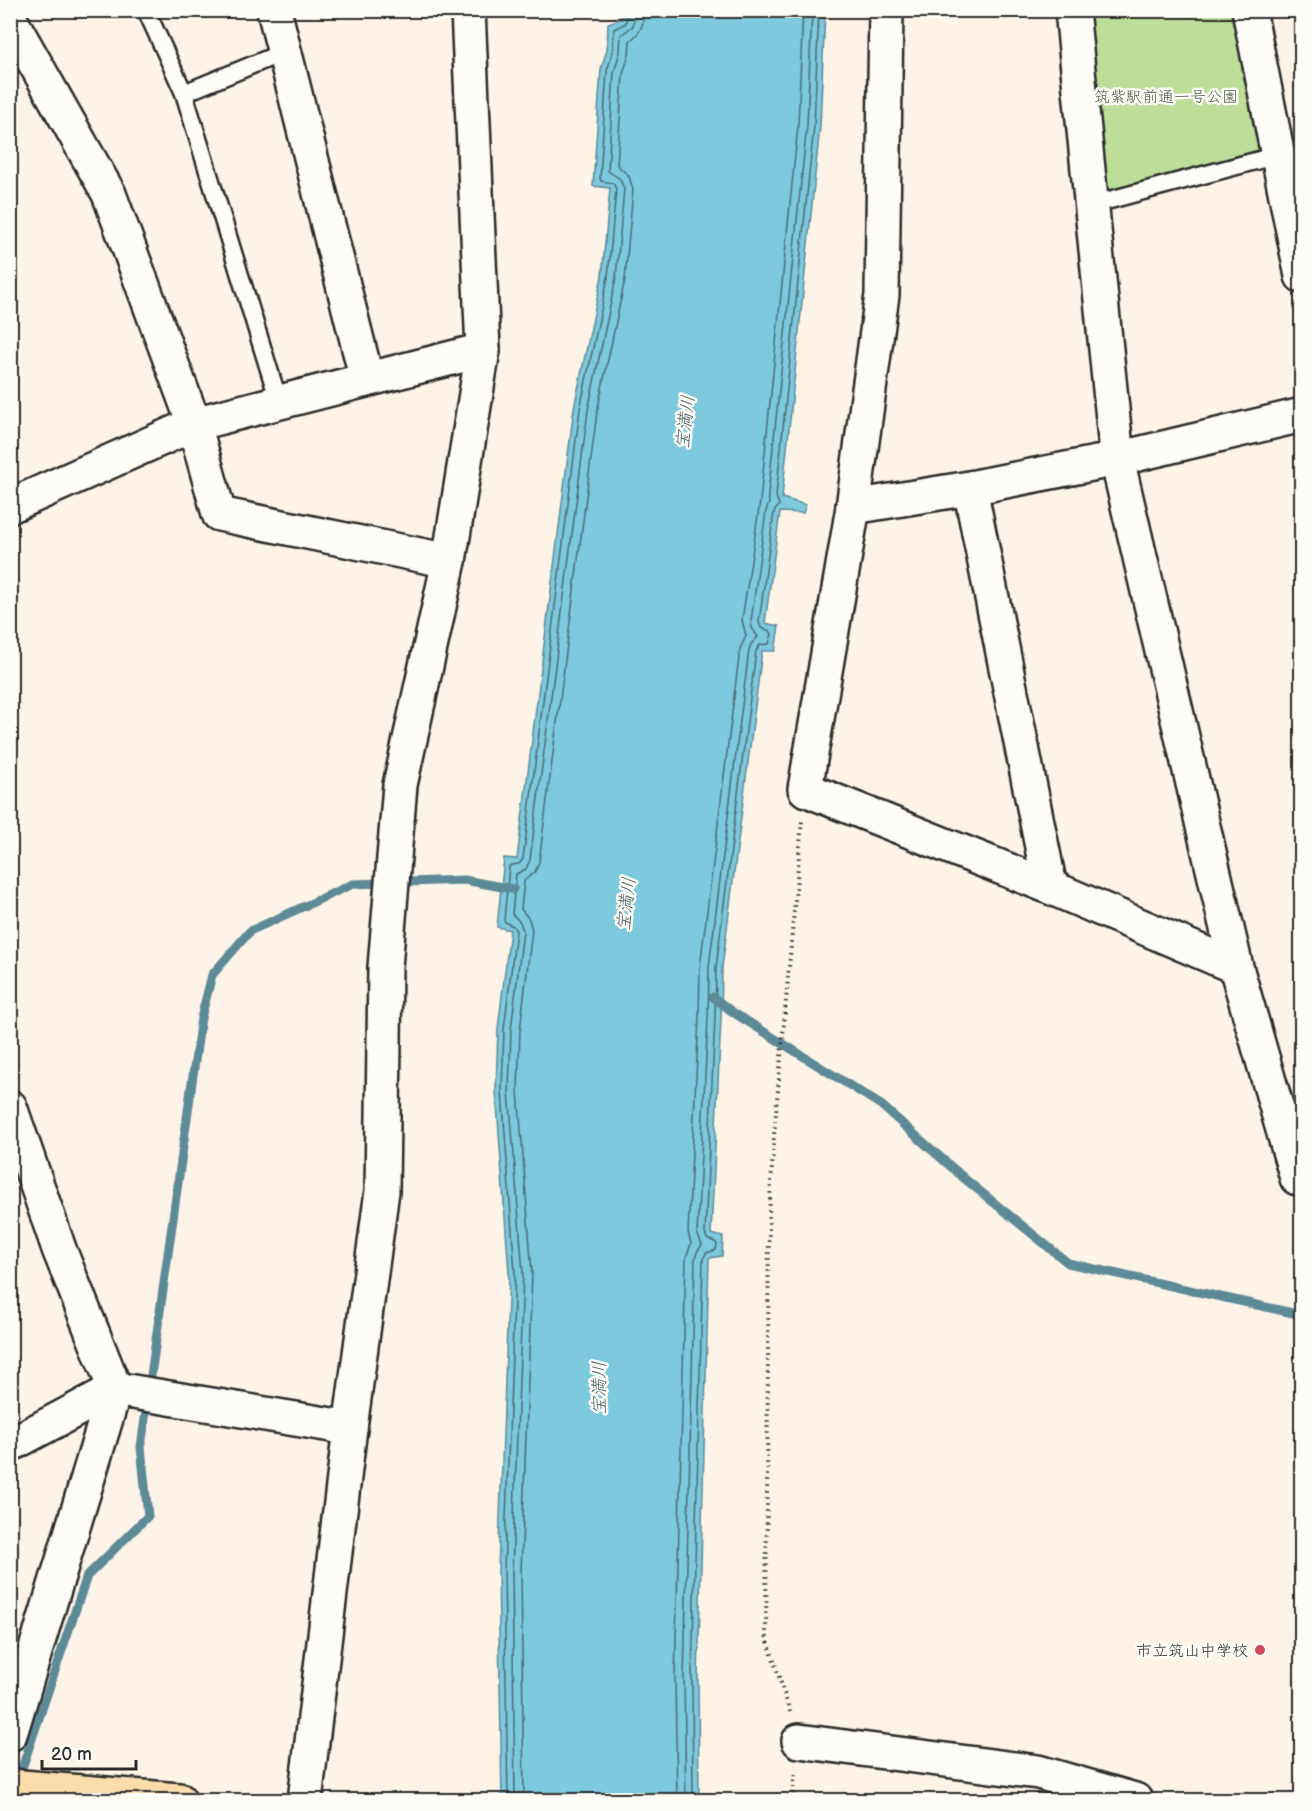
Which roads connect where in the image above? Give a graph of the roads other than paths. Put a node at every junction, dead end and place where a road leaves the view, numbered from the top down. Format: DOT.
graph roads {
  1 [pos="146,10"];
  2 [pos="274,10"];
  3 [pos="468,10"];
  4 [pos="886,10"];
  5 [pos="1072,10"];
  6 [pos="1249,10"];
  7 [pos="17,18"];
  8 [pos="284,52"];
  9 [pos="184,93"];
  10 [pos="1278,154"];
  11 [pos="1091,205"];
  12 [pos="1302,276"];
  13 [pos="483,350"];
  14 [pos="367,380"];
  15 [pos="279,402"];
  16 [pos="1302,415"];
  17 [pos="194,424"];
  18 [pos="1117,459"];
  19 [pos="970,488"];
  20 [pos="10,507"];
  21 [pos="853,507"];
  22 [pos="449,561"];
  23 [pos="1050,887"];
  24 [pos="1236,967"];
  25 [pos="10,1107"];
  26 [pos="1302,1177"];
  27 [pos="115,1389"];
  28 [pos="350,1428"];
  29 [pos="10,1445"];
  30 [pos="10,1734"];
  31 [pos="799,1741"];
  32 [pos="10,1786"];
  33 [pos="179,1800"];
  34 [pos="305,1800"];
  35 [pos="1135,1800"];
  1 -- 9 [label="lane"];
  2 -- 8 [label="street"];
  3 -- 13 [label="street"];
  4 -- 21 [label="street"];
  5 -- 11 [label="street"];
  6 -- 10 [label="street"];
  7 -- 17 [label="street"];
  8 -- 9 [label="lane"];
  8 -- 14 [label="street"];
  9 -- 15 [label="lane"];
  10 -- 11 [label="lane"];
  10 -- 12 [label="street"];
  11 -- 18 [label="street"];
  13 -- 14 [label="street"];
  13 -- 22 [label="street"];
  14 -- 15 [label="street"];
  15 -- 17 [label="street"];
  16 -- 18 [label="street"];
  17 -- 20 [label="street"];
  17 -- 22 [label="street"];
  18 -- 19 [label="street"];
  18 -- 24 [label="street"];
  19 -- 21 [label="street"];
  19 -- 23 [label="street"];
  21 -- 23 [label="street"];
  22 -- 28 [label="street"];
  23 -- 24 [label="street"];
  24 -- 26 [label="street"];
  25 -- 27 [label="street"];
  27 -- 28 [label="street"];
  27 -- 29 [label="street"];
  27 -- 30 [label="street"];
  28 -- 34 [label="street"];
  31 -- 35 [label="street"];
  32 -- 33 [label="main road"];
}
